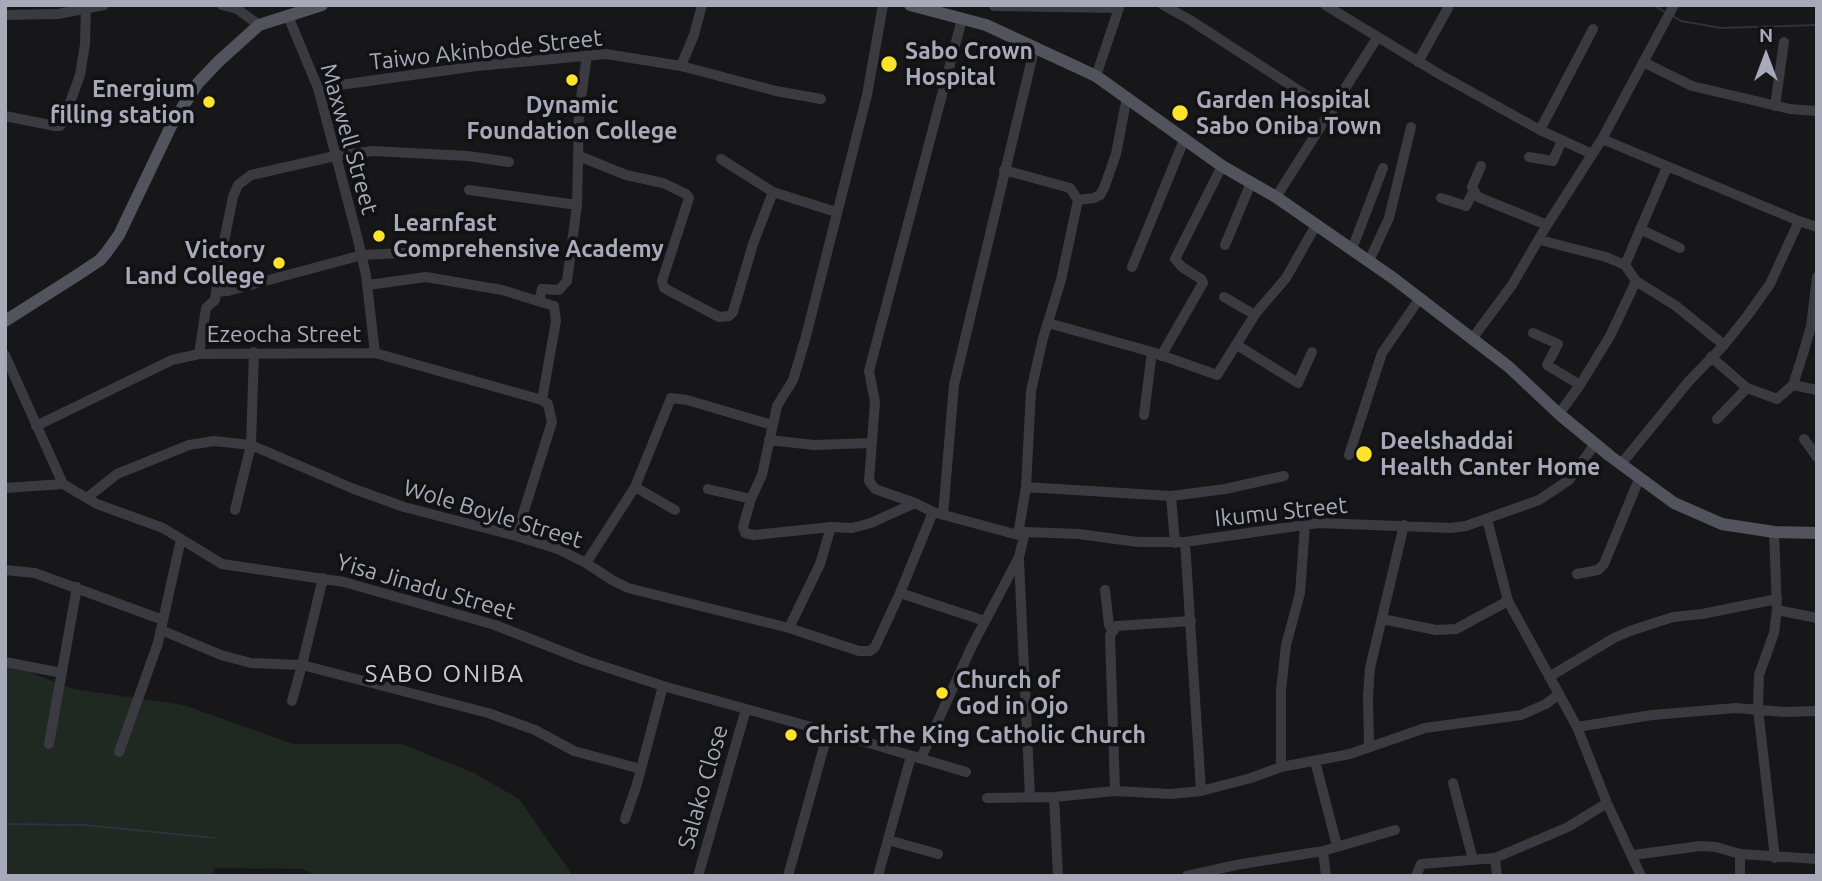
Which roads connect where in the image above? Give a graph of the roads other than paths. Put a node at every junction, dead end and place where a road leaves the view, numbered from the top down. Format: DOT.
graph roads {
  1 [pos="104,5"];
  2 [pos="222,5"];
  3 [pos="322,5"];
  4 [pos="702,5"];
  5 [pos="883,5"];
  6 [pos="910,5"];
  7 [pos="1163,5"];
  8 [pos="1325,5"];
  9 [pos="995,6"];
  10 [pos="1120,7"];
  11 [pos="86,8"];
  12 [pos="1448,8"];
  13 [pos="1672,8"];
  14 [pos="5,15"];
  15 [pos="288,16"];
  16 [pos="962,19"];
  17 [pos="259,25"];
  18 [pos="986,25"];
  19 [pos="1593,29"];
  20 [pos="1377,38"];
  21 [pos="1784,42"];
  22 [pos="1035,46"];
  23 [pos="587,55"];
  24 [pos="1418,62"];
  25 [pos="1643,62"];
  26 [pos="681,66"];
  27 [pos="1096,76"];
  28 [pos="317,88"];
  29 [pos="1127,97"];
  30 [pos="821,99"];
  31 [pos="1775,106"];
  32 [pos="1817,111"];
  33 [pos="1332,112"];
  34 [pos="5,116"];
  35 [pos="1410,127"];
  36 [pos="1540,130"];
  37 [pos="1602,139"];
  38 [pos="1184,140"];
  39 [pos="1562,140"];
  40 [pos="1592,154"];
  41 [pos="335,156"];
  42 [pos="579,156"];
  43 [pos="1529,158"];
  44 [pos="721,159"];
  45 [pos="509,162"];
  46 [pos="1222,166"];
  47 [pos="1480,166"];
  48 [pos="1667,167"];
  49 [pos="1383,168"];
  50 [pos="1004,170"];
  51 [pos="1251,183"];
  52 [pos="470,190"];
  53 [pos="773,192"];
  54 [pos="1473,192"];
  55 [pos="1276,197"];
  56 [pos="1441,198"];
  57 [pos="1078,200"];
  58 [pos="577,205"];
  59 [pos="836,212"];
  60 [pos="1799,222"];
  61 [pos="1316,225"];
  62 [pos="1546,225"];
  63 [pos="1817,227"];
  64 [pos="1640,229"];
  65 [pos="1539,240"];
  66 [pos="1226,245"];
  67 [pos="1680,248"];
  68 [pos="1352,249"];
  69 [pos="444,251"];
  70 [pos="362,255"];
  71 [pos="1369,261"];
  72 [pos="1625,265"];
  73 [pos="1132,267"];
  74 [pos="1817,277"];
  75 [pos="367,281"];
  76 [pos="1636,281"];
  77 [pos="216,296"];
  78 [pos="1224,298"];
  79 [pos="1420,298"];
  80 [pos="538,300"];
  81 [pos="1255,315"];
  82 [pos="5,321"];
  83 [pos="1048,323"];
  84 [pos="1533,333"];
  85 [pos="1472,339"];
  86 [pos="1237,345"];
  87 [pos="1724,345"];
  88 [pos="254,352"];
  89 [pos="1312,352"];
  90 [pos="374,353"];
  91 [pos="199,354"];
  92 [pos="1156,354"];
  93 [pos="5,355"];
  94 [pos="1711,357"];
  95 [pos="1580,385"];
  96 [pos="1793,385"];
  97 [pos="1747,388"];
  98 [pos="1817,390"];
  99 [pos="542,400"];
  100 [pos="1559,414"];
  101 [pos="1144,415"];
  102 [pos="1717,419"];
  103 [pos="772,425"];
  104 [pos="36,426"];
  105 [pos="1804,439"];
  106 [pos="769,440"];
  107 [pos="872,443"];
  108 [pos="1595,444"];
  109 [pos="251,445"];
  110 [pos="1349,455"];
  111 [pos="1817,457"];
  112 [pos="1622,463"];
  113 [pos="1284,476"];
  114 [pos="1639,479"];
  115 [pos="64,484"];
  116 [pos="635,487"];
  117 [pos="1026,487"];
  118 [pos="5,488"];
  119 [pos="708,489"];
  120 [pos="1171,496"];
  121 [pos="88,498"];
  122 [pos="751,499"];
  123 [pos="915,503"];
  124 [pos="235,510"];
  125 [pos="675,510"];
  126 [pos="938,514"];
  127 [pos="1487,519"];
  128 [pos="1305,525"];
  129 [pos="1404,525"];
  130 [pos="831,527"];
  131 [pos="1774,532"];
  132 [pos="1022,533"];
  133 [pos="1817,533"];
  134 [pos="516,536"];
  135 [pos="181,539"];
  136 [pos="1180,542"];
  137 [pos="1019,557"];
  138 [pos="586,563"];
  139 [pos="5,570"];
  140 [pos="1577,573"];
  141 [pos="323,578"];
  142 [pos="76,587"];
  143 [pos="1105,590"];
  144 [pos="900,593"];
  145 [pos="1508,601"];
  146 [pos="1777,604"];
  147 [pos="1817,618"];
  148 [pos="1382,619"];
  149 [pos="985,621"];
  150 [pos="1191,621"];
  151 [pos="162,625"];
  152 [pos="789,628"];
  153 [pos="1112,630"];
  154 [pos="5,662"];
  155 [pos="302,665"];
  156 [pos="62,673"];
  157 [pos="1549,677"];
  158 [pos="663,686"];
  159 [pos="1559,694"];
  160 [pos="292,701"];
  161 [pos="746,709"];
  162 [pos="1758,709"];
  163 [pos="1817,711"];
  164 [pos="1577,727"];
  165 [pos="828,732"];
  166 [pos="49,744"];
  167 [pos="1369,747"];
  168 [pos="119,752"];
  169 [pos="916,757"];
  170 [pos="1315,761"];
  171 [pos="1281,768"];
  172 [pos="641,769"];
  173 [pos="966,772"];
  174 [pos="1453,783"];
  175 [pos="1115,791"];
  176 [pos="1200,791"];
  177 [pos="1030,797"];
  178 [pos="1054,797"];
  179 [pos="987,798"];
  180 [pos="1607,803"];
  181 [pos="625,819"];
  182 [pos="1395,830"];
  183 [pos="888,840"];
  184 [pos="1337,846"];
  185 [pos="1323,851"];
  186 [pos="938,854"];
  187 [pos="1740,854"];
  188 [pos="1633,855"];
  189 [pos="1495,858"];
  190 [pos="1775,858"];
  191 [pos="1817,859"];
  192 [pos="1473,860"];
  193 [pos="1225,872"];
  194 [pos="698,876"];
  195 [pos="789,876"];
  196 [pos="878,876"];
  197 [pos="1058,876"];
  198 [pos="1188,876"];
  199 [pos="1326,876"];
  200 [pos="1416,876"];
  201 [pos="1497,876"];
  202 [pos="1641,876"];
  203 [pos="1740,876"];
  1 -- 11 [label="street"];
  2 -- 17 [label="street"];
  3 -- 15 [label="main road"];
  4 -- 26 [label="street"];
  5 -- 59 [label="street"];
  6 -- 16 [label="main road"];
  7 -- 33 [label="street"];
  8 -- 20 [label="street"];
  9 -- 10 [label="street"];
  9 -- 18 [label="street"];
  10 -- 27 [label="street"];
  11 -- 14 [label="street"];
  11 -- 34 [label="street"];
  12 -- 24 [label="street"];
  13 -- 25 [label="street"];
  15 -- 17 [label="main road"];
  15 -- 28 [label="street, Maxwell Street"];
  16 -- 18 [label="main road"];
  16 -- 107 [label="street"];
  17 -- 82 [label="main road"];
  18 -- 22 [label="main road"];
  19 -- 36 [label="street"];
  20 -- 24 [label="street"];
  20 -- 33 [label="street"];
  21 -- 31 [label="street"];
  22 -- 27 [label="main road"];
  22 -- 50 [label="street, Wole Boyle Street"];
  23 -- 26 [label="street, Taiwo Akinbode Street"];
  23 -- 28 [label="street, Taiwo Akinbode Street"];
  23 -- 42 [label="street"];
  24 -- 36 [label="street"];
  25 -- 31 [label="street"];
  25 -- 37 [label="street"];
  26 -- 30 [label="street, Taiwo Akinbode Street"];
  27 -- 29 [label="main road"];
  28 -- 41 [label="street, Maxwell Street"];
  29 -- 38 [label="main road"];
  29 -- 57 [label="street"];
  31 -- 32 [label="street"];
  33 -- 55 [label="street"];
  35 -- 71 [label="street"];
  36 -- 39 [label="street"];
  37 -- 40 [label="street"];
  37 -- 48 [label="street"];
  38 -- 46 [label="main road"];
  38 -- 73 [label="street"];
  39 -- 40 [label="street"];
  39 -- 43 [label="street"];
  40 -- 62 [label="street"];
  41 -- 45 [label="street"];
  41 -- 70 [label="street, Maxwell Street"];
  41 -- 77 [label="street"];
  42 -- 53 [label="street"];
  42 -- 58 [label="street"];
  44 -- 53 [label="street"];
  46 -- 51 [label="main road"];
  46 -- 92 [label="street"];
  47 -- 54 [label="street"];
  48 -- 60 [label="street"];
  48 -- 64 [label="street"];
  49 -- 68 [label="street"];
  50 -- 57 [label="street"];
  50 -- 126 [label="street, Wole Boyle Street"];
  51 -- 55 [label="main road"];
  51 -- 66 [label="street"];
  52 -- 58 [label="street"];
  53 -- 59 [label="street"];
  54 -- 56 [label="street"];
  54 -- 62 [label="street"];
  55 -- 61 [label="main road"];
  57 -- 83 [label="street"];
  58 -- 80 [label="street"];
  59 -- 103 [label="street"];
  60 -- 63 [label="street"];
  60 -- 87 [label="street"];
  61 -- 68 [label="main road"];
  61 -- 81 [label="street"];
  62 -- 65 [label="street"];
  64 -- 67 [label="street"];
  64 -- 72 [label="street"];
  65 -- 72 [label="street"];
  65 -- 85 [label="street"];
  68 -- 71 [label="main road"];
  69 -- 70 [label="street"];
  70 -- 75 [label="street, Maxwell Street"];
  70 -- 77 [label="street"];
  71 -- 79 [label="main road"];
  72 -- 76 [label="street"];
  74 -- 96 [label="street"];
  75 -- 80 [label="street"];
  75 -- 90 [label="street, Maxwell Street"];
  76 -- 87 [label="street"];
  76 -- 95 [label="street"];
  77 -- 91 [label="street"];
  78 -- 81 [label="street"];
  79 -- 85 [label="main road"];
  79 -- 110 [label="street"];
  80 -- 99 [label="street"];
  81 -- 86 [label="street"];
  83 -- 92 [label="street"];
  83 -- 117 [label="street"];
  84 -- 95 [label="street"];
  85 -- 100 [label="main road"];
  86 -- 89 [label="street"];
  86 -- 92 [label="street"];
  87 -- 94 [label="street"];
  88 -- 90 [label="street, Ezeocha Street"];
  88 -- 91 [label="street, Ezeocha Street"];
  88 -- 109 [label="street"];
  90 -- 99 [label="street, Ezeocha Street"];
  91 -- 104 [label="street, Ezeocha Street"];
  92 -- 101 [label="street"];
  93 -- 104 [label="street"];
  94 -- 97 [label="street"];
  94 -- 112 [label="street"];
  95 -- 100 [label="street"];
  96 -- 97 [label="street"];
  96 -- 98 [label="street"];
  97 -- 102 [label="street"];
  99 -- 134 [label="street"];
  100 -- 108 [label="main road"];
  103 -- 106 [label="street"];
  103 -- 116 [label="street"];
  104 -- 115 [label="street"];
  105 -- 111 [label="street"];
  106 -- 107 [label="street"];
  106 -- 122 [label="street"];
  107 -- 123 [label="street, Ikumu Street"];
  108 -- 112 [label="main road"];
  108 -- 127 [label="street, Ikumu Street"];
  109 -- 121 [label="street, Wole Boyle Street"];
  109 -- 124 [label="street"];
  109 -- 134 [label="street, Wole Boyle Street"];
  112 -- 114 [label="main road"];
  113 -- 120 [label="street"];
  114 -- 131 [label="main road"];
  114 -- 140 [label="street"];
  115 -- 118 [label="street"];
  115 -- 121 [label="street, Yisa Jinadu Street"];
  116 -- 125 [label="street"];
  116 -- 138 [label="street"];
  117 -- 120 [label="street"];
  117 -- 132 [label="street"];
  119 -- 122 [label="street"];
  120 -- 136 [label="street"];
  121 -- 135 [label="street, Yisa Jinadu Street"];
  122 -- 130 [label="street"];
  123 -- 126 [label="street, Ikumu Street"];
  123 -- 130 [label="street"];
  126 -- 132 [label="street, Ikumu Street"];
  126 -- 144 [label="street, Wole Boyle Street"];
  127 -- 129 [label="street, Ikumu Street"];
  127 -- 145 [label="street"];
  128 -- 129 [label="street, Ikumu Street"];
  128 -- 136 [label="street, Ikumu Street"];
  128 -- 171 [label="street"];
  129 -- 148 [label="street"];
  130 -- 152 [label="street"];
  131 -- 133 [label="main road"];
  131 -- 146 [label="street"];
  132 -- 136 [label="street, Ikumu Street"];
  132 -- 137 [label="street"];
  134 -- 138 [label="street, Wole Boyle Street"];
  135 -- 141 [label="street, Yisa Jinadu Street"];
  135 -- 151 [label="street"];
  136 -- 150 [label="street"];
  137 -- 149 [label="street"];
  137 -- 177 [label="street"];
  138 -- 152 [label="street, Wole Boyle Street"];
  139 -- 142 [label="street"];
  141 -- 155 [label="street"];
  141 -- 158 [label="street, Yisa Jinadu Street"];
  142 -- 151 [label="street"];
  142 -- 156 [label="street"];
  143 -- 153 [label="street"];
  144 -- 149 [label="street"];
  144 -- 152 [label="street, Wole Boyle Street"];
  145 -- 148 [label="street"];
  145 -- 157 [label="street"];
  146 -- 147 [label="street"];
  146 -- 157 [label="street"];
  146 -- 162 [label="street"];
  148 -- 167 [label="street"];
  149 -- 169 [label="street"];
  150 -- 153 [label="street"];
  150 -- 176 [label="street"];
  151 -- 155 [label="street"];
  151 -- 168 [label="street"];
  153 -- 175 [label="street"];
  154 -- 156 [label="street"];
  155 -- 160 [label="street"];
  155 -- 172 [label="street"];
  156 -- 166 [label="street"];
  157 -- 159 [label="street"];
  158 -- 161 [label="street, Yisa Jinadu Street"];
  158 -- 172 [label="street"];
  159 -- 164 [label="street"];
  159 -- 167 [label="street"];
  161 -- 165 [label="street, Yisa Jinadu Street"];
  161 -- 194 [label="street, Salako Close"];
  162 -- 163 [label="street"];
  162 -- 164 [label="street"];
  162 -- 190 [label="street"];
  164 -- 180 [label="street"];
  165 -- 169 [label="street, Yisa Jinadu Street"];
  165 -- 195 [label="street"];
  167 -- 170 [label="street"];
  169 -- 173 [label="street, Yisa Jinadu Street"];
  169 -- 183 [label="street"];
  170 -- 171 [label="street"];
  170 -- 184 [label="street"];
  171 -- 176 [label="street"];
  172 -- 181 [label="street"];
  174 -- 192 [label="street"];
  175 -- 176 [label="street"];
  175 -- 178 [label="street"];
  177 -- 178 [label="street"];
  177 -- 179 [label="street"];
  178 -- 197 [label="street"];
  180 -- 188 [label="street"];
  180 -- 189 [label="street"];
  182 -- 184 [label="street"];
  183 -- 186 [label="street"];
  183 -- 196 [label="street"];
  184 -- 185 [label="street"];
  185 -- 193 [label="street"];
  185 -- 199 [label="street"];
  187 -- 188 [label="street"];
  187 -- 190 [label="street"];
  187 -- 203 [label="street"];
  188 -- 202 [label="street"];
  189 -- 192 [label="street"];
  189 -- 201 [label="street"];
  190 -- 191 [label="street"];
  192 -- 200 [label="street"];
  193 -- 198 [label="street"];
}
